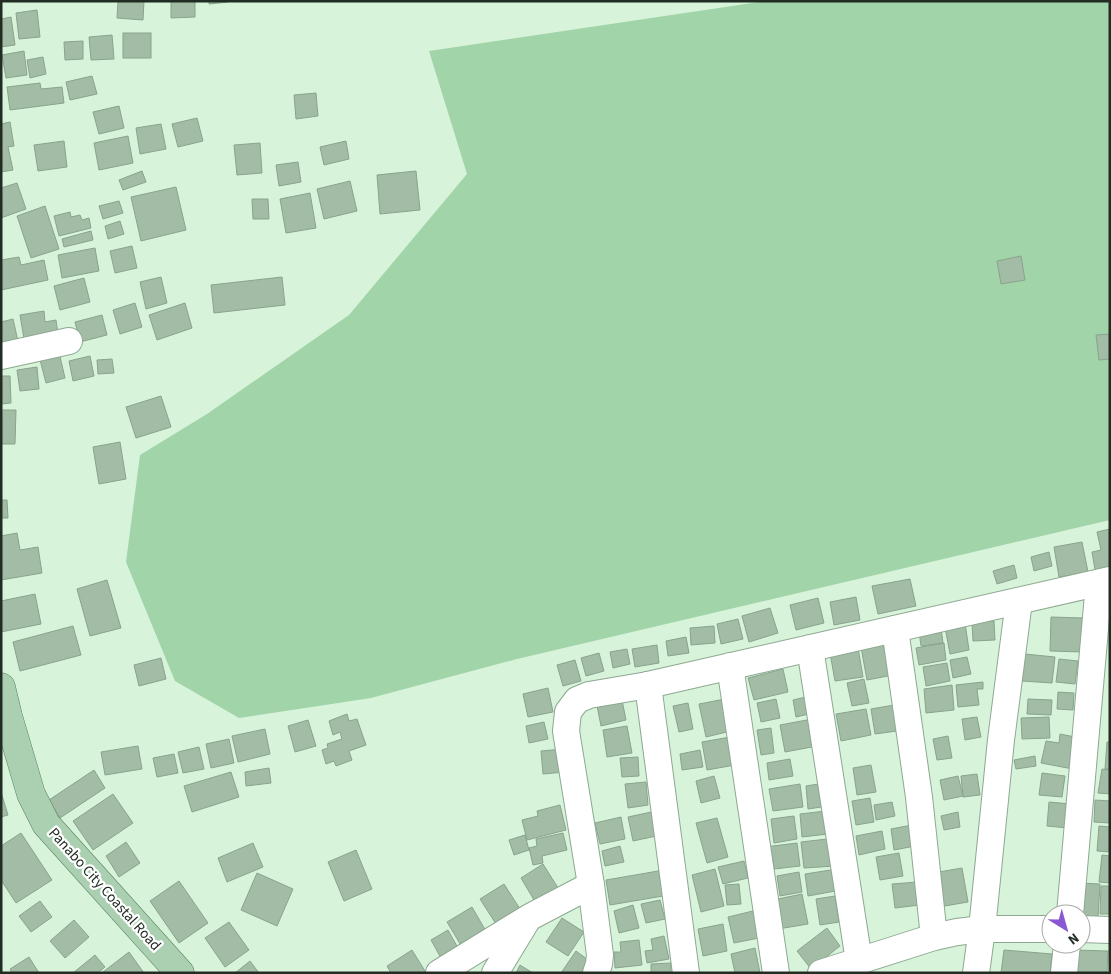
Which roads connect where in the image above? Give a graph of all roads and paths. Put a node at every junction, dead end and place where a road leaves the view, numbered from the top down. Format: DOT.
graph roads {
  1 [pos="69,341"];
  2 [pos="1,356"];
  3 [pos="1104,581"];
  4 [pos="1019,601"];
  5 [pos="895,629"];
  6 [pos="810,648"];
  7 [pos="730,666"];
  8 [pos="648,685"];
  9 [pos="1,687"];
  10 [pos="591,885"];
  11 [pos="1071,904"];
  12 [pos="530,917"];
  13 [pos="1041,929"];
  14 [pos="1091,929"];
  15 [pos="982,930"];
  16 [pos="1110,930"];
  17 [pos="934,937"];
  18 [pos="1066,954"];
  19 [pos="858,961"];
  20 [pos="180,973"];
  21 [pos="439,973"];
  22 [pos="495,973"];
  23 [pos="596,973"];
  24 [pos="686,973"];
  25 [pos="776,973"];
  26 [pos="822,973"];
  27 [pos="976,973"];
  28 [pos="1064,973"];
  1 -- 2 [label="street"];
  3 -- 4 [label="street"];
  3 -- 11 [label="street"];
  4 -- 5 [label="street"];
  4 -- 15 [label="street"];
  5 -- 6 [label="street"];
  5 -- 17 [label="street"];
  6 -- 7 [label="street"];
  6 -- 19 [label="street"];
  7 -- 8 [label="street"];
  7 -- 25 [label="street"];
  8 -- 10 [label="street"];
  8 -- 24 [label="street"];
  9 -- 20 [label="main road, Panabo City Coastal Road"];
  10 -- 12 [label="street"];
  10 -- 23 [label="street"];
  12 -- 21 [label="street"];
  12 -- 22 [label="street"];
  13 -- 15 [label="street"];
  14 -- 16 [label="street"];
  15 -- 17 [label="street"];
  15 -- 27 [label="street"];
  17 -- 19 [label="street"];
  18 -- 28 [label="street"];
  19 -- 26 [label="street"];
}
